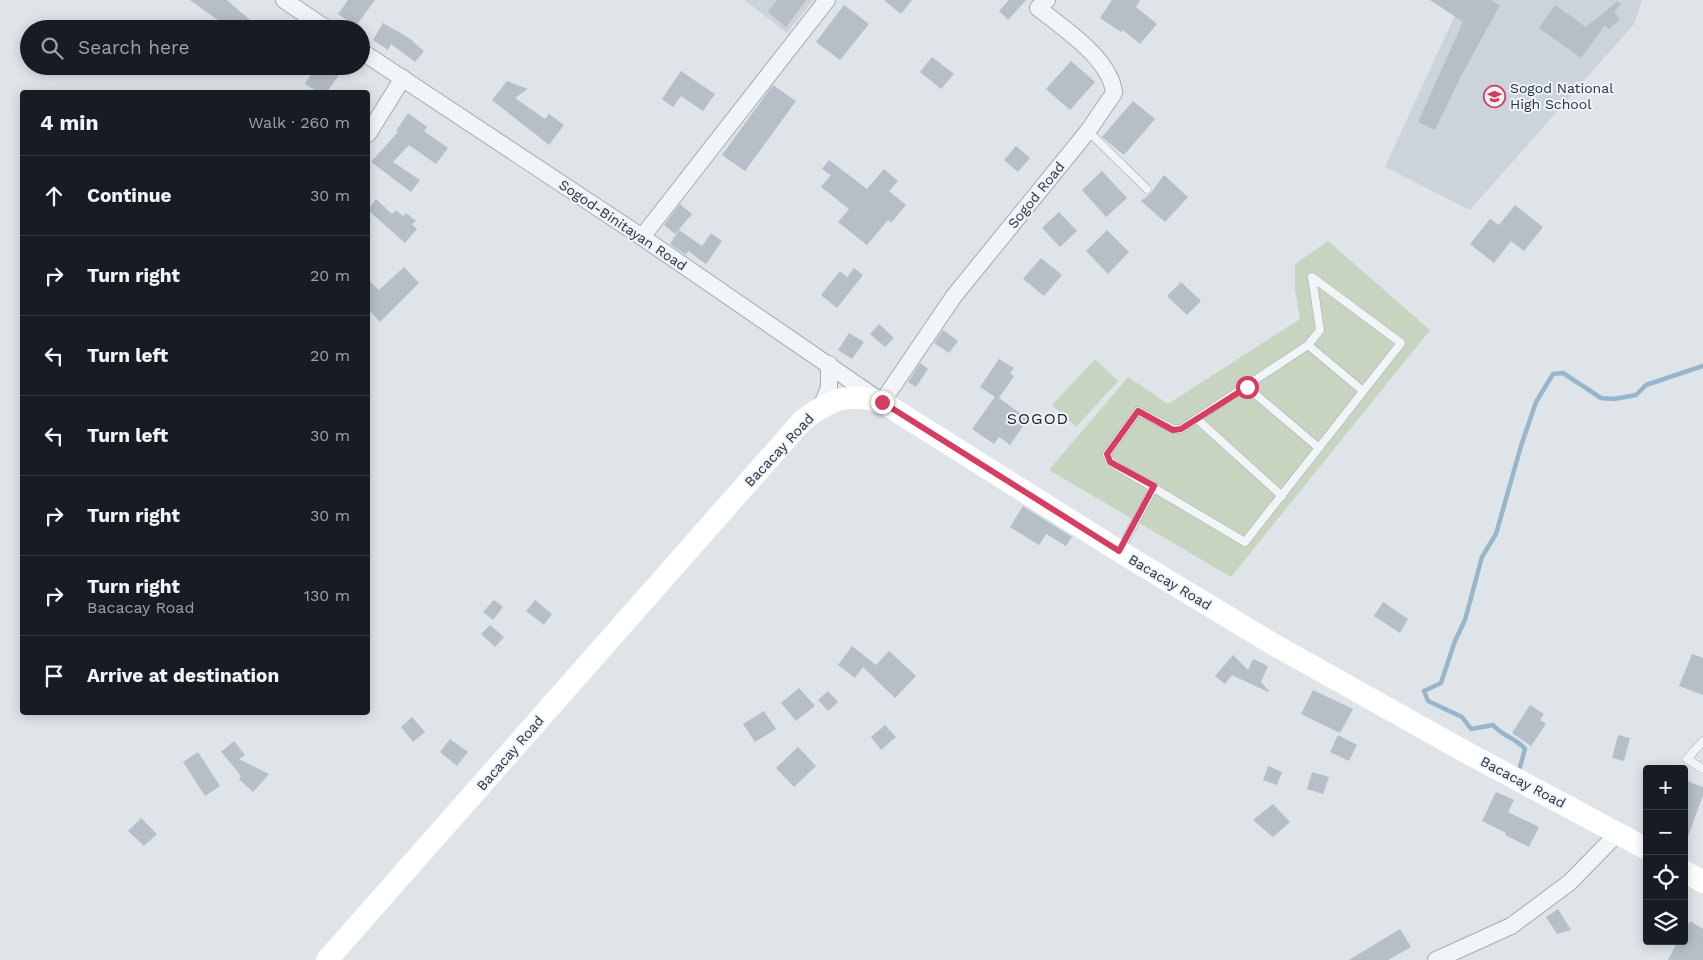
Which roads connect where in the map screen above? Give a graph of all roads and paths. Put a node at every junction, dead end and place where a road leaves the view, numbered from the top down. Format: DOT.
graph roads {
  1 [pos="284,0"];
  2 [pos="827,0"];
  3 [pos="1038,3"];
  4 [pos="314,20"];
  5 [pos="370,57"];
  6 [pos="402,78"];
  7 [pos="1088,130"];
  8 [pos="370,131"];
  9 [pos="1147,189"];
  10 [pos="642,237"];
  11 [pos="1308,345"];
  12 [pos="829,364"];
  13 [pos="1247,387"];
  14 [pos="1363,391"];
  15 [pos="882,402"];
  16 [pos="821,407"];
  17 [pos="1197,419"];
  18 [pos="1319,448"];
  19 [pos="1154,486"];
  20 [pos="1282,496"];
  21 [pos="1119,551"];
  22 [pos="1703,741"];
  23 [pos="1703,769"];
  24 [pos="1619,832"];
  25 [pos="1643,847"];
  26 [pos="1688,873"];
  27 [pos="1703,882"];
  28 [pos="327,960"];
  29 [pos="1436,960"];
  1 -- 4 [label="street"];
  2 -- 10 [label="street"];
  3 -- 7 [label="street, Sogod Road"];
  5 -- 6 [label="street, Sogod-Binitayan Road"];
  6 -- 8 [label="street"];
  6 -- 10 [label="street, Sogod-Binitayan Road"];
  7 -- 9 [label="lane"];
  7 -- 15 [label="street, Sogod Road"];
  10 -- 12 [label="street, Sogod-Binitayan Road"];
  11 -- 13 [label="lane"];
  11 -- 14 [label="lane"];
  11 -- 14 [label="lane"];
  12 -- 15 [label="street, Sogod-Binitayan Road"];
  12 -- 16 [label="street"];
  13 -- 17 [label="lane"];
  13 -- 18 [label="lane"];
  14 -- 18 [label="lane"];
  15 -- 16 [label="main road, Bacacay Road"];
  15 -- 21 [label="main road, Bacacay Road"];
  16 -- 28 [label="main road, Bacacay Road"];
  17 -- 19 [label="lane"];
  17 -- 20 [label="lane"];
  18 -- 20 [label="lane"];
  19 -- 20 [label="lane"];
  19 -- 21 [label="lane"];
  21 -- 24 [label="main road, Bacacay Road"];
  22 -- 23 [label="lane"];
  24 -- 25 [label="main road, Bacacay Road"];
  24 -- 29 [label="street"];
  26 -- 27 [label="main road"];
}
